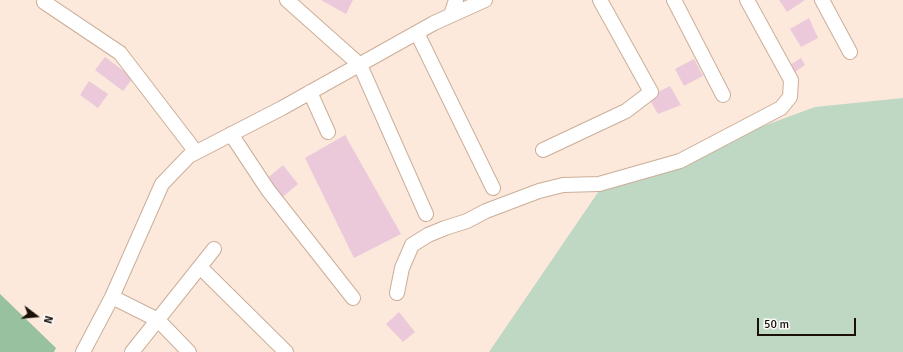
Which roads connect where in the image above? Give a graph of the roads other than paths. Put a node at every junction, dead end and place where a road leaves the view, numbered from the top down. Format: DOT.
graph roads {
  1 [pos="287,0"];
  2 [pos="456,0"];
  3 [pos="485,0"];
  4 [pos="600,0"];
  5 [pos="674,0"];
  6 [pos="747,0"];
  7 [pos="822,0"];
  8 [pos="44,2"];
  9 [pos="451,15"];
  10 [pos="417,33"];
  11 [pos="850,52"];
  12 [pos="360,65"];
  13 [pos="310,92"];
  14 [pos="723,95"];
  15 [pos="328,132"];
  16 [pos="231,134"];
  17 [pos="543,150"];
  18 [pos="196,152"];
  19 [pos="493,188"];
  20 [pos="426,214"];
  21 [pos="214,248"];
  22 [pos="200,267"];
  23 [pos="397,293"];
  24 [pos="112,297"];
  25 [pos="353,298"];
  26 [pos="158,320"];
  27 [pos="83,352"];
  28 [pos="132,352"];
  29 [pos="189,352"];
  30 [pos="286,352"];
  1 -- 12 [label="street"];
  2 -- 9 [label="street"];
  3 -- 9 [label="street"];
  4 -- 17 [label="street"];
  5 -- 14 [label="street"];
  6 -- 23 [label="street"];
  7 -- 11 [label="street"];
  8 -- 18 [label="street"];
  9 -- 10 [label="street"];
  10 -- 12 [label="street"];
  10 -- 19 [label="street"];
  12 -- 13 [label="street"];
  12 -- 20 [label="street"];
  13 -- 15 [label="street"];
  13 -- 16 [label="street"];
  16 -- 18 [label="street"];
  16 -- 25 [label="street"];
  18 -- 24 [label="street"];
  21 -- 22 [label="street"];
  22 -- 26 [label="street"];
  22 -- 30 [label="street"];
  24 -- 26 [label="street"];
  24 -- 27 [label="street"];
  26 -- 28 [label="street"];
  26 -- 29 [label="street"];
}
